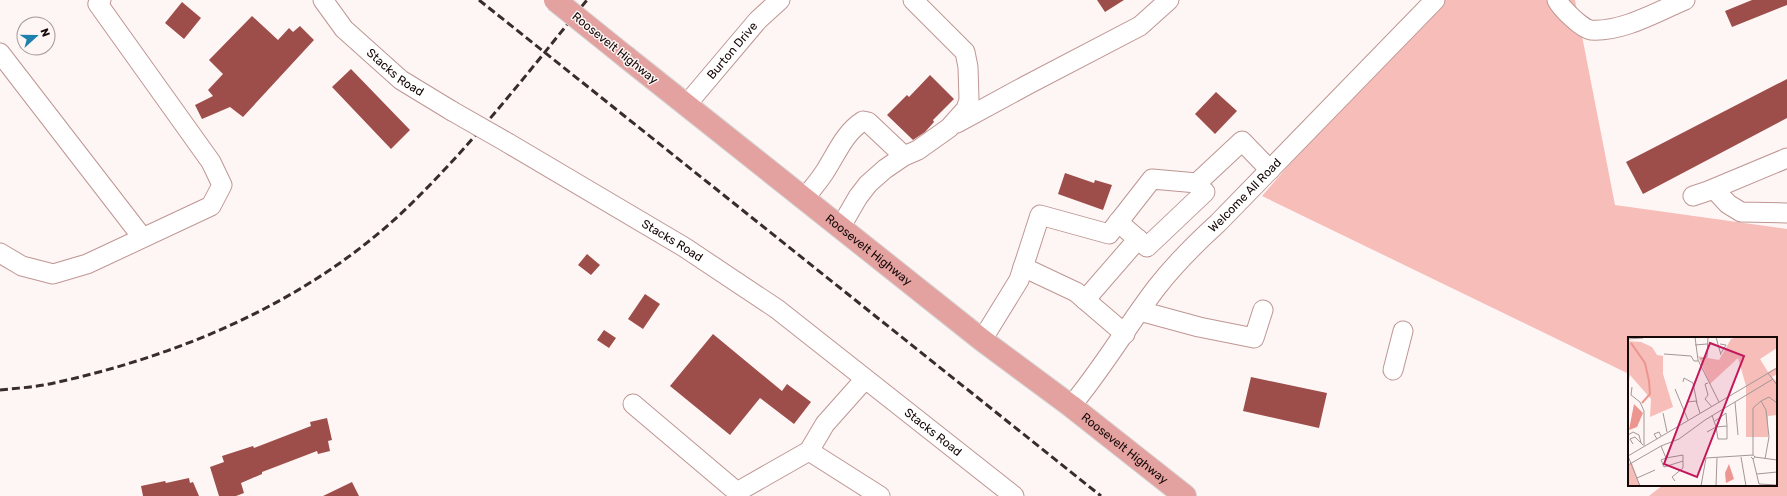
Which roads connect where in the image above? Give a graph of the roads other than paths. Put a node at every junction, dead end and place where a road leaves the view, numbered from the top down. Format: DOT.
graph roads {
  1 [pos="323,0"];
  2 [pos="555,0"];
  3 [pos="780,0"];
  4 [pos="913,0"];
  5 [pos="1169,0"];
  6 [pos="1435,0"];
  7 [pos="1557,0"];
  8 [pos="1685,0"];
  9 [pos="98,1"];
  10 [pos="1661,4"];
  11 [pos="0,53"];
  12 [pos="687,104"];
  13 [pos="948,128"];
  14 [pos="904,156"];
  15 [pos="1787,158"];
  16 [pos="1270,170"];
  17 [pos="1201,187"];
  18 [pos="1714,189"];
  19 [pos="1693,196"];
  20 [pos="805,198"];
  21 [pos="1787,213"];
  22 [pos="1226,214"];
  23 [pos="1118,222"];
  24 [pos="840,228"];
  25 [pos="142,237"];
  26 [pos="1138,239"];
  27 [pos="0,253"];
  28 [pos="1023,267"];
  29 [pos="1085,300"];
  30 [pos="1263,310"];
  31 [pos="1140,311"];
  32 [pos="1403,331"];
  33 [pos="1125,334"];
  34 [pos="982,340"];
  35 [pos="1393,370"];
  36 [pos="865,378"];
  37 [pos="633,404"];
  38 [pos="1071,406"];
  39 [pos="809,450"];
  40 [pos="736,495"];
  41 [pos="880,496"];
  42 [pos="1014,496"];
  43 [pos="1185,496"];
  1 -- 36 [label="street, Stacks Road, bridge"];
  2 -- 12 [label="main road, Roosevelt Highway, bridge"];
  3 -- 12 [label="street, Burton Drive"];
  4 -- 13 [label="street"];
  5 -- 13 [label="street"];
  6 -- 16 [label="street, Welcome All Road"];
  7 -- 10 [label="street"];
  8 -- 10 [label="street"];
  9 -- 25 [label="street"];
  11 -- 25 [label="street"];
  12 -- 20 [label="main road, Roosevelt Highway"];
  13 -- 14 [label="street"];
  14 -- 20 [label="street"];
  14 -- 24 [label="street"];
  15 -- 18 [label="street"];
  16 -- 17 [label="street"];
  16 -- 22 [label="street, Welcome All Road"];
  17 -- 22 [label="street"];
  17 -- 23 [label="street"];
  17 -- 26 [label="street"];
  18 -- 19 [label="street"];
  18 -- 21 [label="street"];
  20 -- 24 [label="main road, Roosevelt Highway"];
  22 -- 31 [label="street, Welcome All Road"];
  23 -- 26 [label="street"];
  23 -- 28 [label="street"];
  24 -- 34 [label="main road, Roosevelt Highway"];
  25 -- 27 [label="street"];
  26 -- 29 [label="street"];
  28 -- 29 [label="street"];
  28 -- 34 [label="street"];
  29 -- 33 [label="street"];
  30 -- 31 [label="street"];
  31 -- 33 [label="street, Welcome All Road"];
  32 -- 35 [label="street"];
  33 -- 38 [label="street, Welcome All Road"];
  34 -- 38 [label="main road, Roosevelt Highway"];
  36 -- 39 [label="street"];
  36 -- 42 [label="street, Stacks Road"];
  37 -- 40 [label="street"];
  38 -- 43 [label="main road, Roosevelt Highway"];
  39 -- 40 [label="street"];
  39 -- 41 [label="street"];
}
